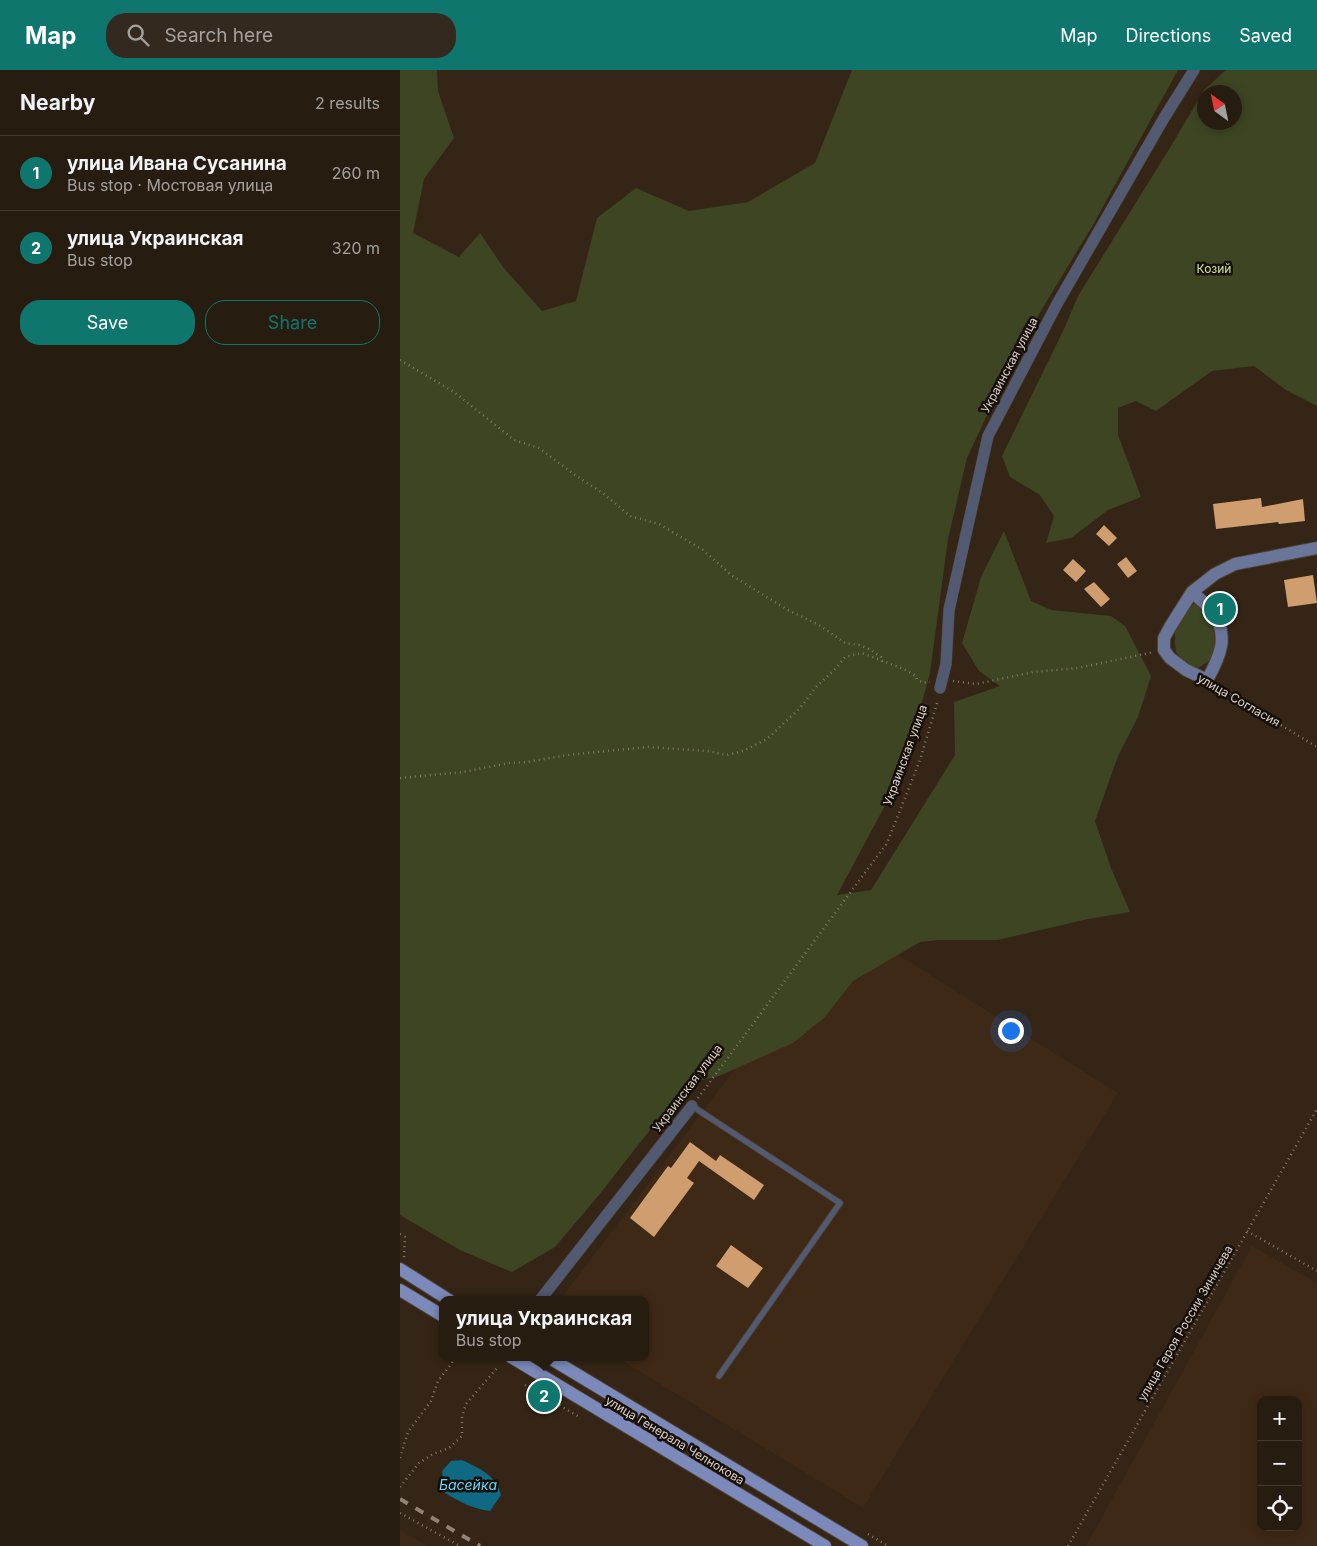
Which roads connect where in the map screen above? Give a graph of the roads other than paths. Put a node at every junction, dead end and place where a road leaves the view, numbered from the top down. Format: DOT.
graph roads {
  1 [pos="1194,70"];
  2 [pos="1317,548"];
  3 [pos="1192,592"];
  4 [pos="941,684"];
  5 [pos="692,1106"];
  6 [pos="402,1264"];
  7 [pos="400,1290"];
  8 [pos="444,1296"];
  9 [pos="543,1296"];
  10 [pos="439,1314"];
  11 [pos="518,1361"];
  12 [pos="555,1361"];
  13 [pos="719,1376"];
  14 [pos="825,1546"];
  15 [pos="862,1546"];
  1 -- 4 [label="street, Украинская улица"];
  2 -- 3 [label="street"];
  3 -- 3 [label="street, улица Согласия"];
  5 -- 9 [label="street, Украинская улица"];
  5 -- 13 [label="lane"];
  6 -- 8 [label="main road"];
  7 -- 10 [label="main road"];
  11 -- 14 [label="main road, улица Генерала Челнокова"];
  12 -- 15 [label="main road, улица Генерала Челнокова"];
}
